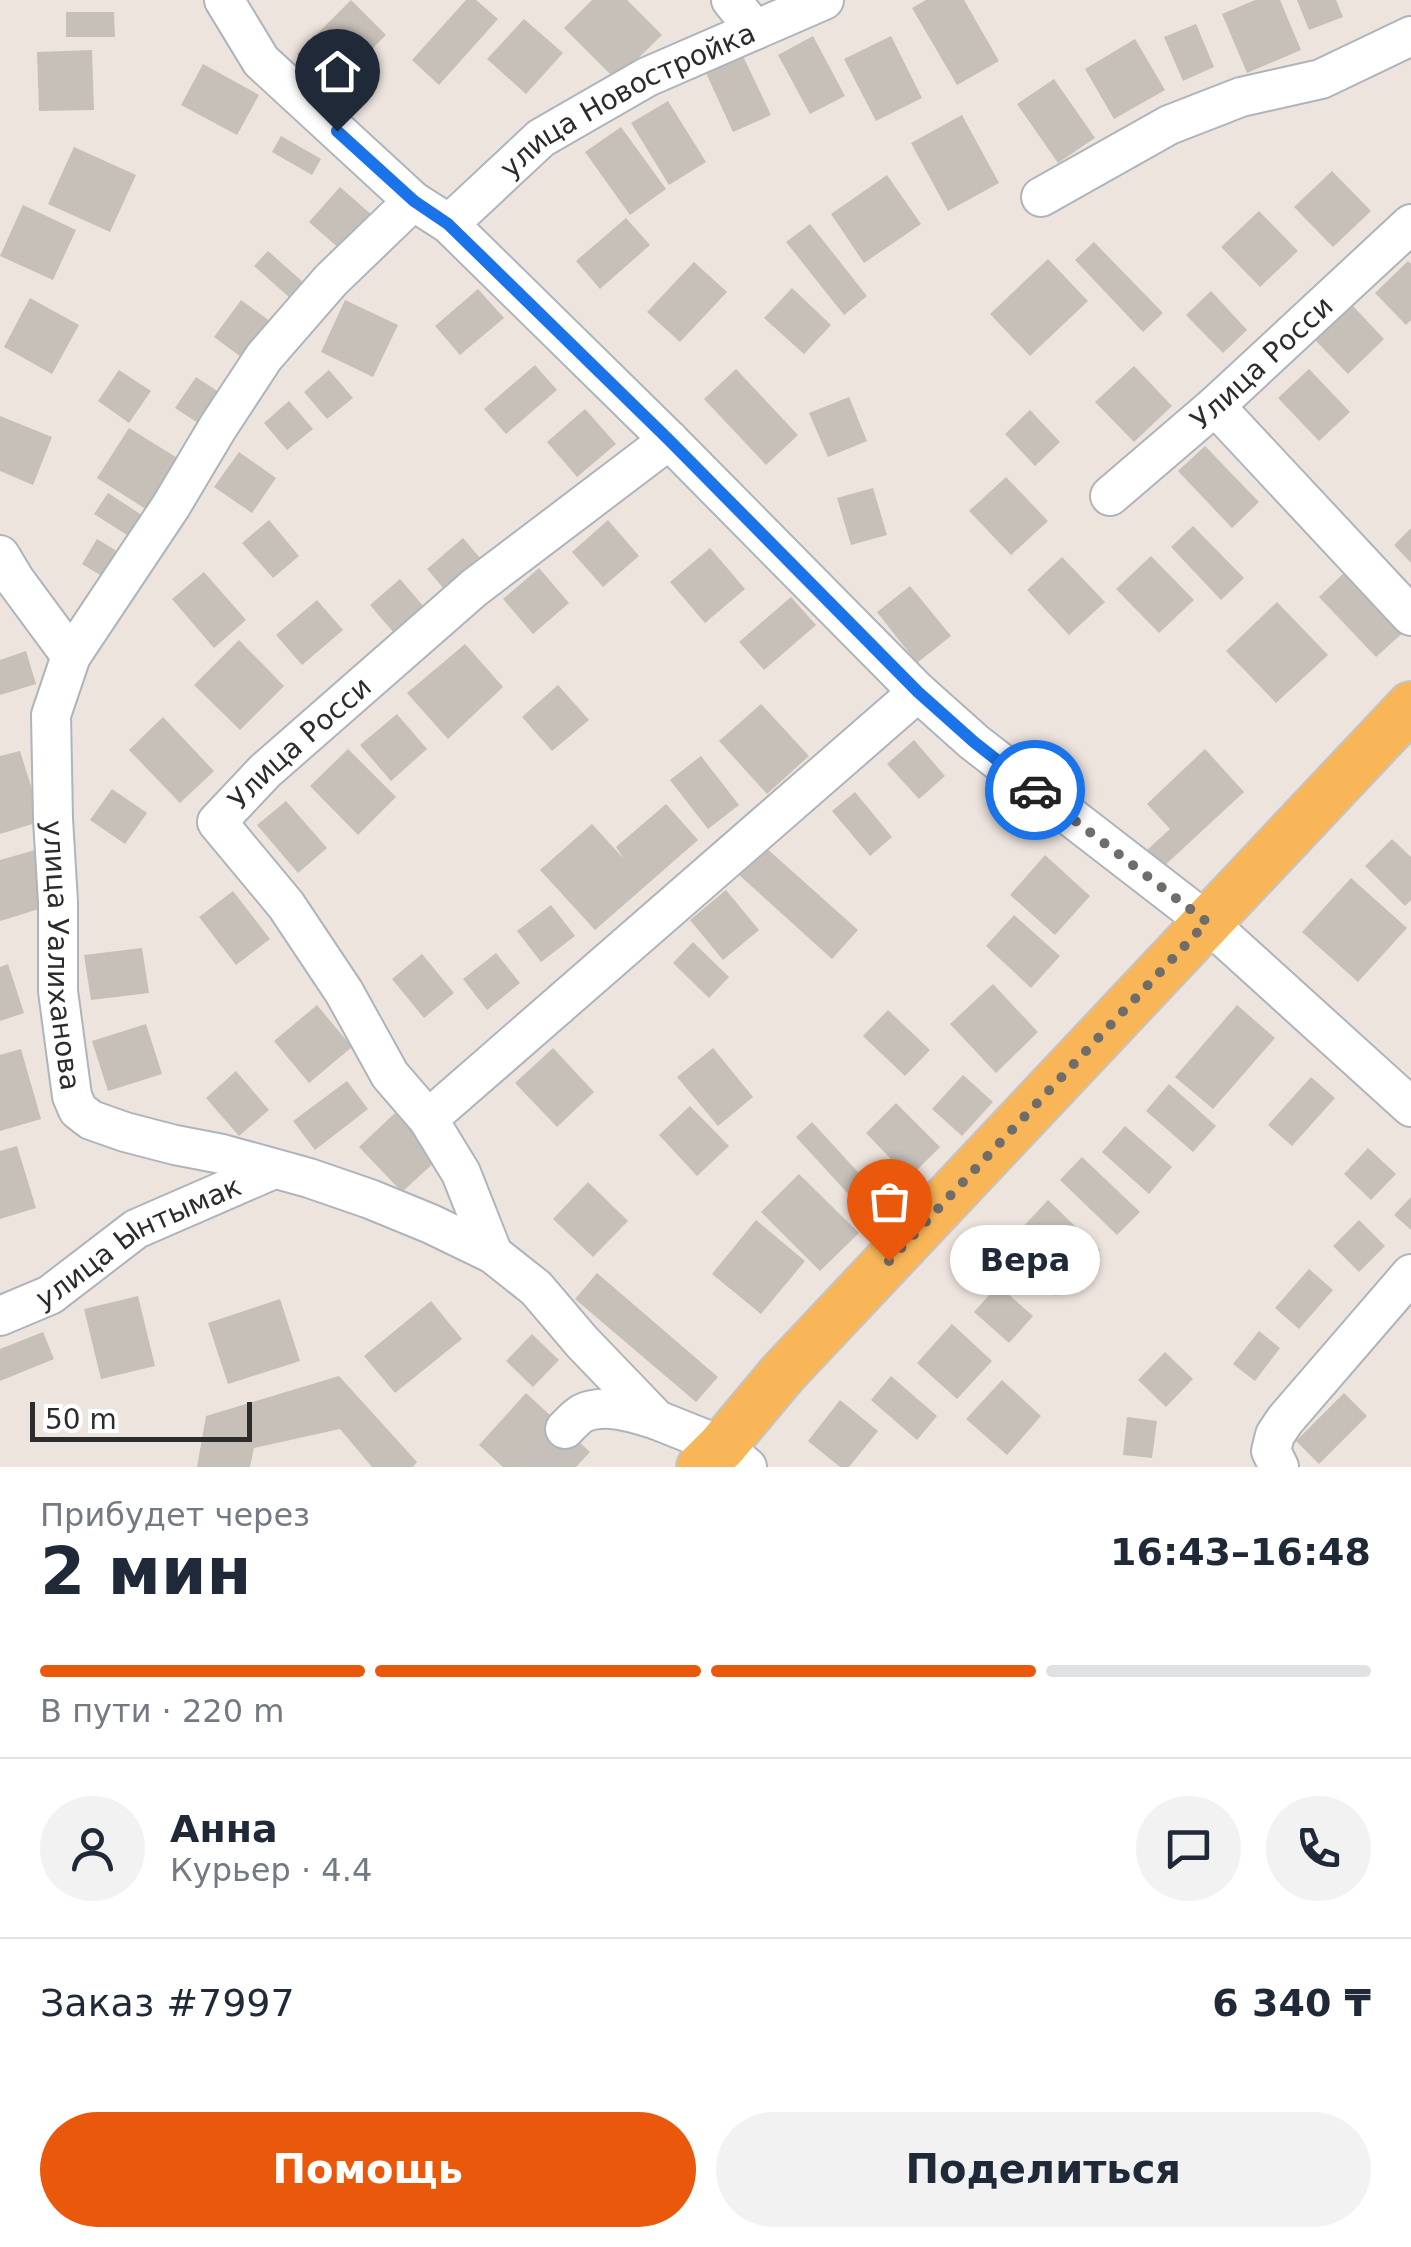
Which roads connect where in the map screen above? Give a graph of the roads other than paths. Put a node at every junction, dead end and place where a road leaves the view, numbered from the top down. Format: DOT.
graph roads {
  1 [pos="224,0"];
  2 [pos="731,0"];
  3 [pos="824,0"];
  4 [pos="755,30"];
  5 [pos="1411,36"];
  6 [pos="1041,197"];
  7 [pos="414,201"];
  8 [pos="448,224"];
  9 [pos="1411,224"];
  10 [pos="1214,406"];
  11 [pos="669,440"];
  12 [pos="1110,496"];
  13 [pos="0,555"];
  14 [pos="1411,616"];
  15 [pos="71,656"];
  16 [pos="918,692"];
  17 [pos="1411,706"];
  18 [pos="1207,922"];
  19 [pos="1411,1107"];
  20 [pos="428,1119"];
  21 [pos="274,1169"];
  22 [pos="493,1254"];
  23 [pos="1411,1274"];
  24 [pos="0,1316"];
  25 [pos="656,1420"];
  26 [pos="565,1429"];
  27 [pos="723,1460"];
  28 [pos="1279,1467"];
  1 -- 7 [label="street"];
  2 -- 4 [label="street"];
  3 -- 4 [label="street, улица Новостройка"];
  4 -- 8 [label="street, улица Новостройка"];
  5 -- 6 [label="street"];
  7 -- 8 [label="street"];
  7 -- 15 [label="street, улица Уалиханова"];
  8 -- 11 [label="street"];
  9 -- 10 [label="street, Улица Росси"];
  10 -- 12 [label="street, Улица Росси"];
  10 -- 14 [label="street"];
  11 -- 16 [label="street"];
  11 -- 20 [label="street, Улица Росси"];
  13 -- 15 [label="street"];
  15 -- 21 [label="street, улица Уалиханова"];
  16 -- 18 [label="street"];
  16 -- 20 [label="street"];
  17 -- 18 [label="main road"];
  18 -- 19 [label="street"];
  18 -- 27 [label="main road"];
  20 -- 22 [label="street, Улица Росси"];
  21 -- 22 [label="street, улица Уалиханова"];
  21 -- 24 [label="street, улица Ынтымак"];
  22 -- 25 [label="street, улица Уалиханова"];
  23 -- 28 [label="street"];
  25 -- 26 [label="street"];
  25 -- 27 [label="street, улица Уалиханова"];
}
